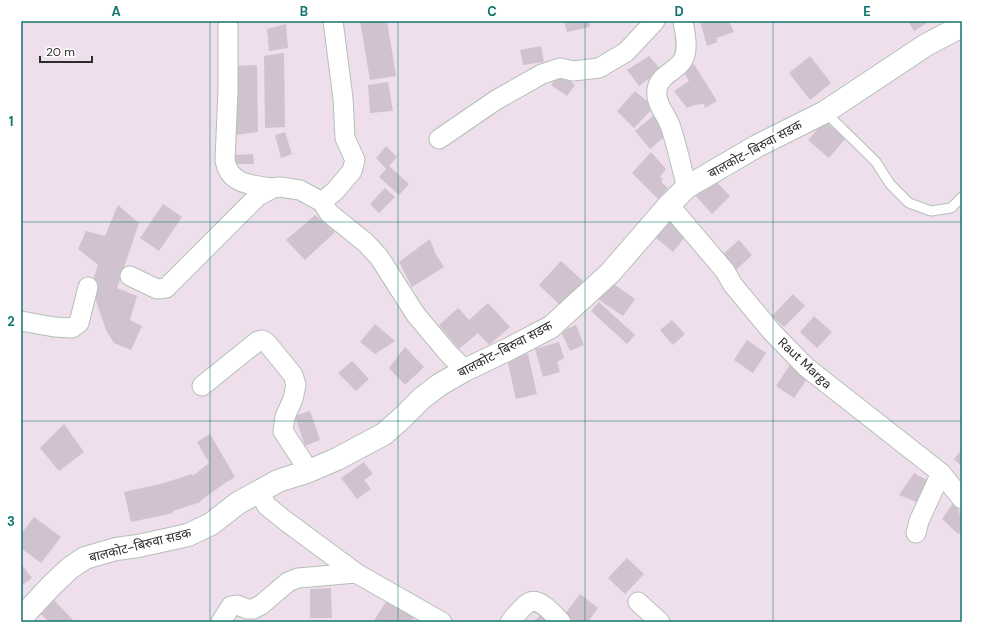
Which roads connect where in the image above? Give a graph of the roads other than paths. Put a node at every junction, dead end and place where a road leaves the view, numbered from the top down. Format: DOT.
graph roads {
  1 [pos="333,21"];
  2 [pos="655,21"];
  3 [pos="683,21"];
  4 [pos="228,25"];
  5 [pos="962,26"];
  6 [pos="825,112"];
  7 [pos="439,139"];
  8 [pos="687,187"];
  9 [pos="273,188"];
  10 [pos="962,197"];
  11 [pos="322,202"];
  12 [pos="669,205"];
  13 [pos="130,276"];
  14 [pos="88,287"];
  15 [pos="21,321"];
  16 [pos="464,370"];
  17 [pos="202,386"];
  18 [pos="310,471"];
  19 [pos="941,473"];
  20 [pos="258,491"];
  21 [pos="962,499"];
  22 [pos="916,533"];
  23 [pos="356,573"];
  24 [pos="638,602"];
  25 [pos="21,618"];
  26 [pos="221,622"];
  27 [pos="442,622"];
  28 [pos="510,622"];
  29 [pos="561,622"];
  30 [pos="660,622"];
  1 -- 11 [label="street"];
  2 -- 7 [label="street"];
  3 -- 8 [label="street"];
  4 -- 9 [label="street"];
  5 -- 6 [label="main road, बालकोट-बिरुवा सडक"];
  6 -- 8 [label="main road, बालकोट-बिरुवा सडक"];
  6 -- 10 [label="lane"];
  8 -- 12 [label="main road, बालकोट-बिरुवा सडक"];
  9 -- 11 [label="street"];
  9 -- 13 [label="street"];
  11 -- 16 [label="street"];
  12 -- 16 [label="main road, बालकोट-बिरुवा सडक"];
  12 -- 19 [label="street, Raut Marga"];
  14 -- 15 [label="street"];
  16 -- 18 [label="main road, बालकोट-बिरुवा सडक"];
  17 -- 18 [label="street"];
  18 -- 20 [label="main road, बालकोट-बिरुवा सडक"];
  19 -- 21 [label="street, Raut Marga"];
  19 -- 22 [label="street"];
  20 -- 23 [label="street"];
  20 -- 25 [label="main road, बालकोट-बिरुवा सडक"];
  23 -- 26 [label="street"];
  23 -- 27 [label="street"];
  24 -- 30 [label="street"];
  28 -- 29 [label="street"];
}
